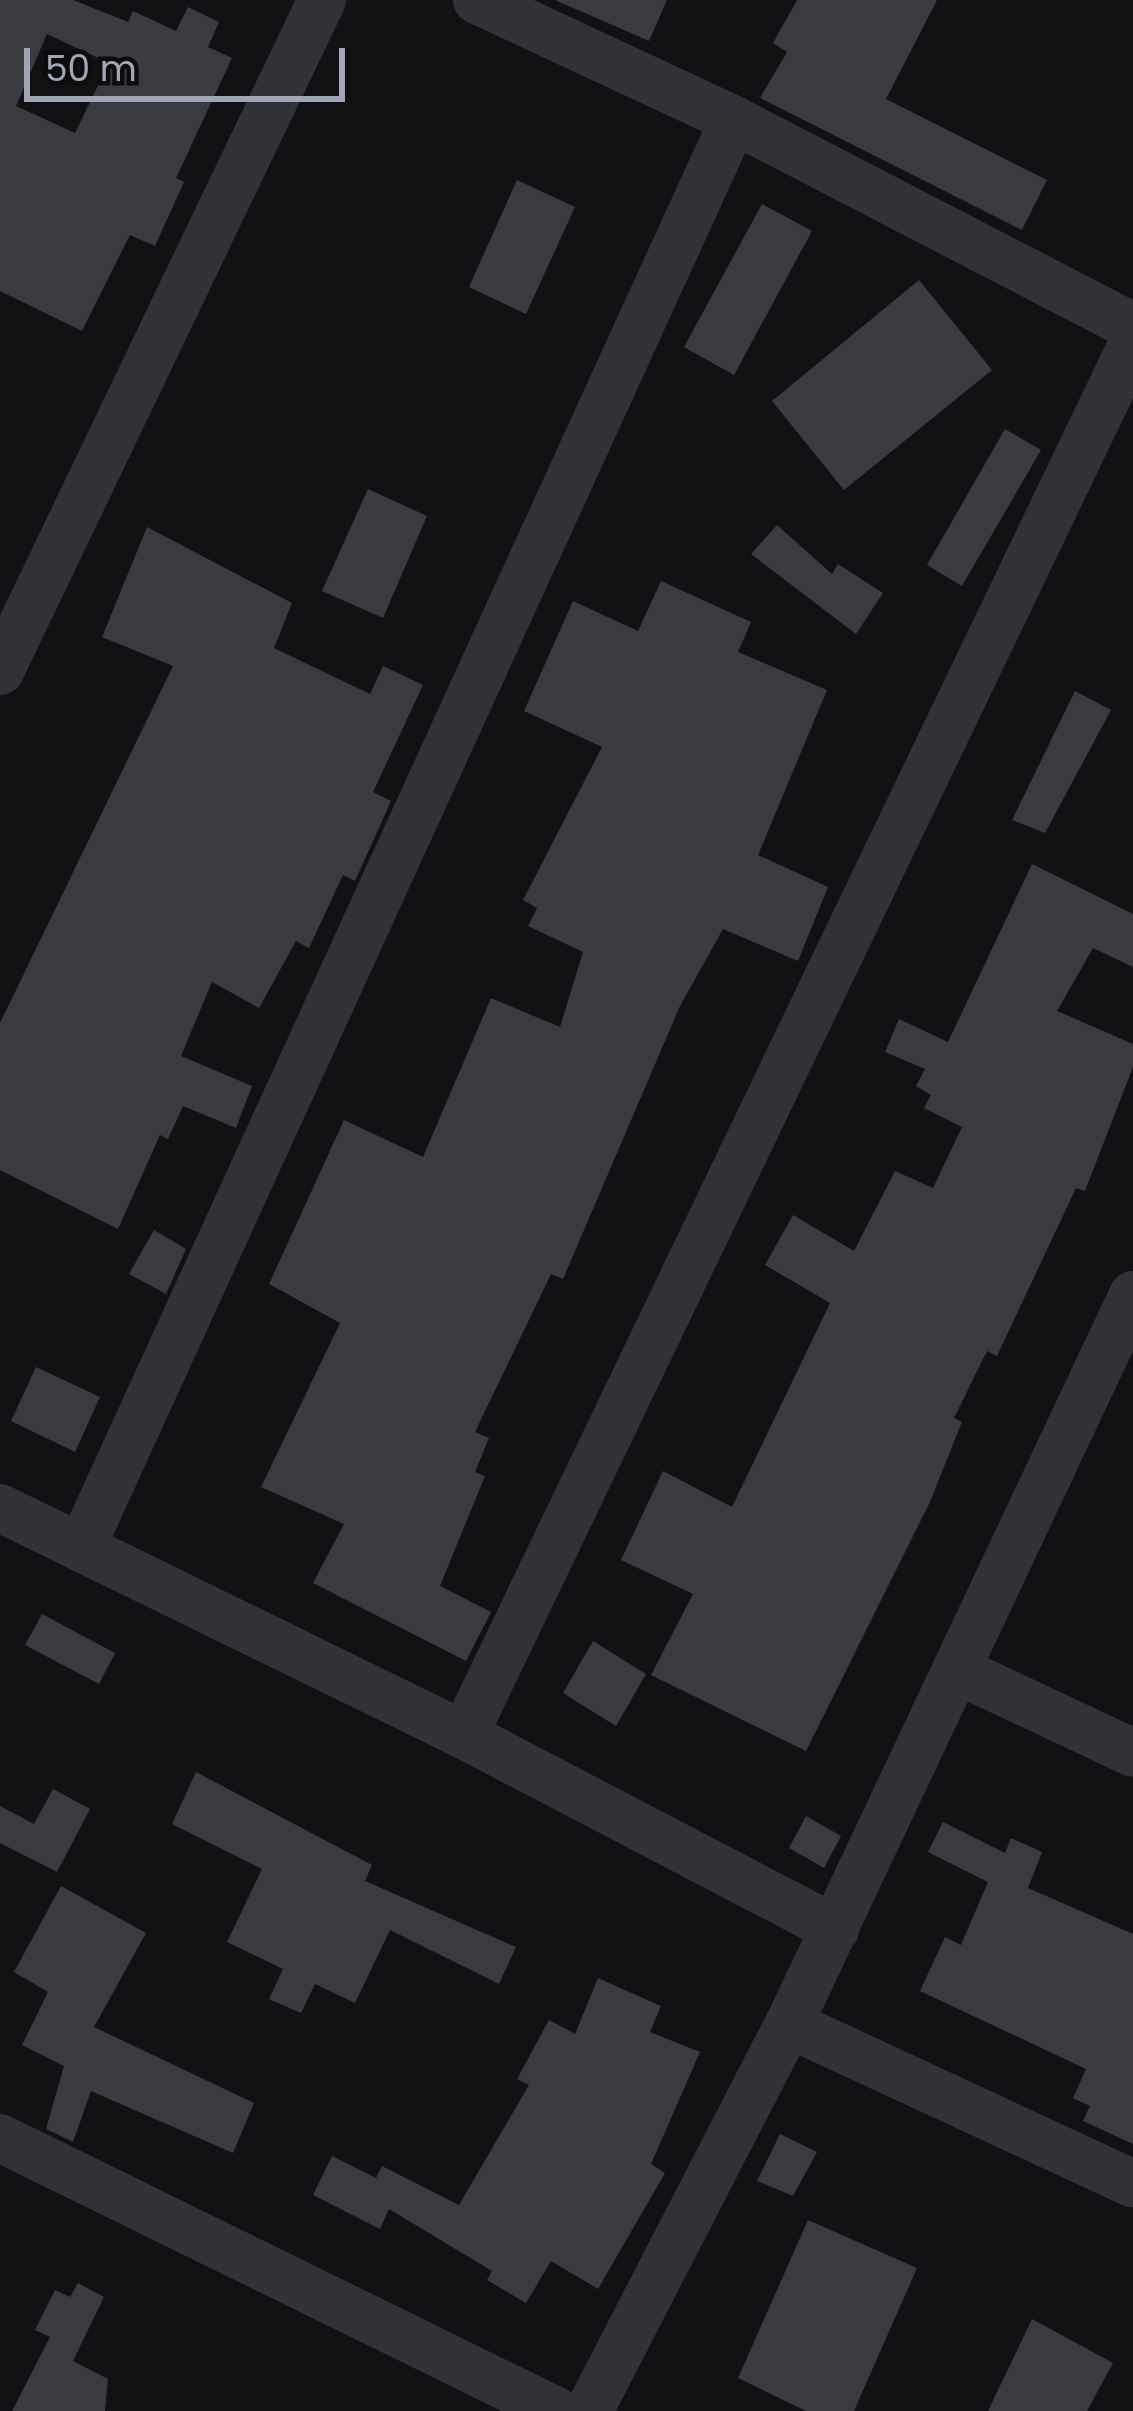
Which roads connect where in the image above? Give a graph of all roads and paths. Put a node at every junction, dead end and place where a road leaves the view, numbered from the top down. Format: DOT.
graph roads {
  1 [pos="322,0"];
  2 [pos="477,0"];
  3 [pos="734,119"];
  4 [pos="1133,327"];
  5 [pos="1133,343"];
  6 [pos="0,671"];
  7 [pos="1132,1299"];
  8 [pos="0,1508"];
  9 [pos="81,1548"];
  10 [pos="959,1671"];
  11 [pos="464,1735"];
  12 [pos="1133,1753"];
  13 [pos="835,1929"];
  14 [pos="789,2024"];
  15 [pos="0,2138"];
  16 [pos="1133,2184"];
  17 [pos="556,2411"];
  18 [pos="589,2411"];
  1 -- 6 [label="street"];
  2 -- 3 [label="street"];
  3 -- 4 [label="street"];
  3 -- 9 [label="street"];
  5 -- 11 [label="street"];
  7 -- 10 [label="street"];
  8 -- 9 [label="street"];
  9 -- 11 [label="street"];
  10 -- 12 [label="street"];
  10 -- 13 [label="street"];
  11 -- 13 [label="street"];
  13 -- 14 [label="street"];
  14 -- 16 [label="street"];
  14 -- 18 [label="street"];
  15 -- 17 [label="street"];
}
